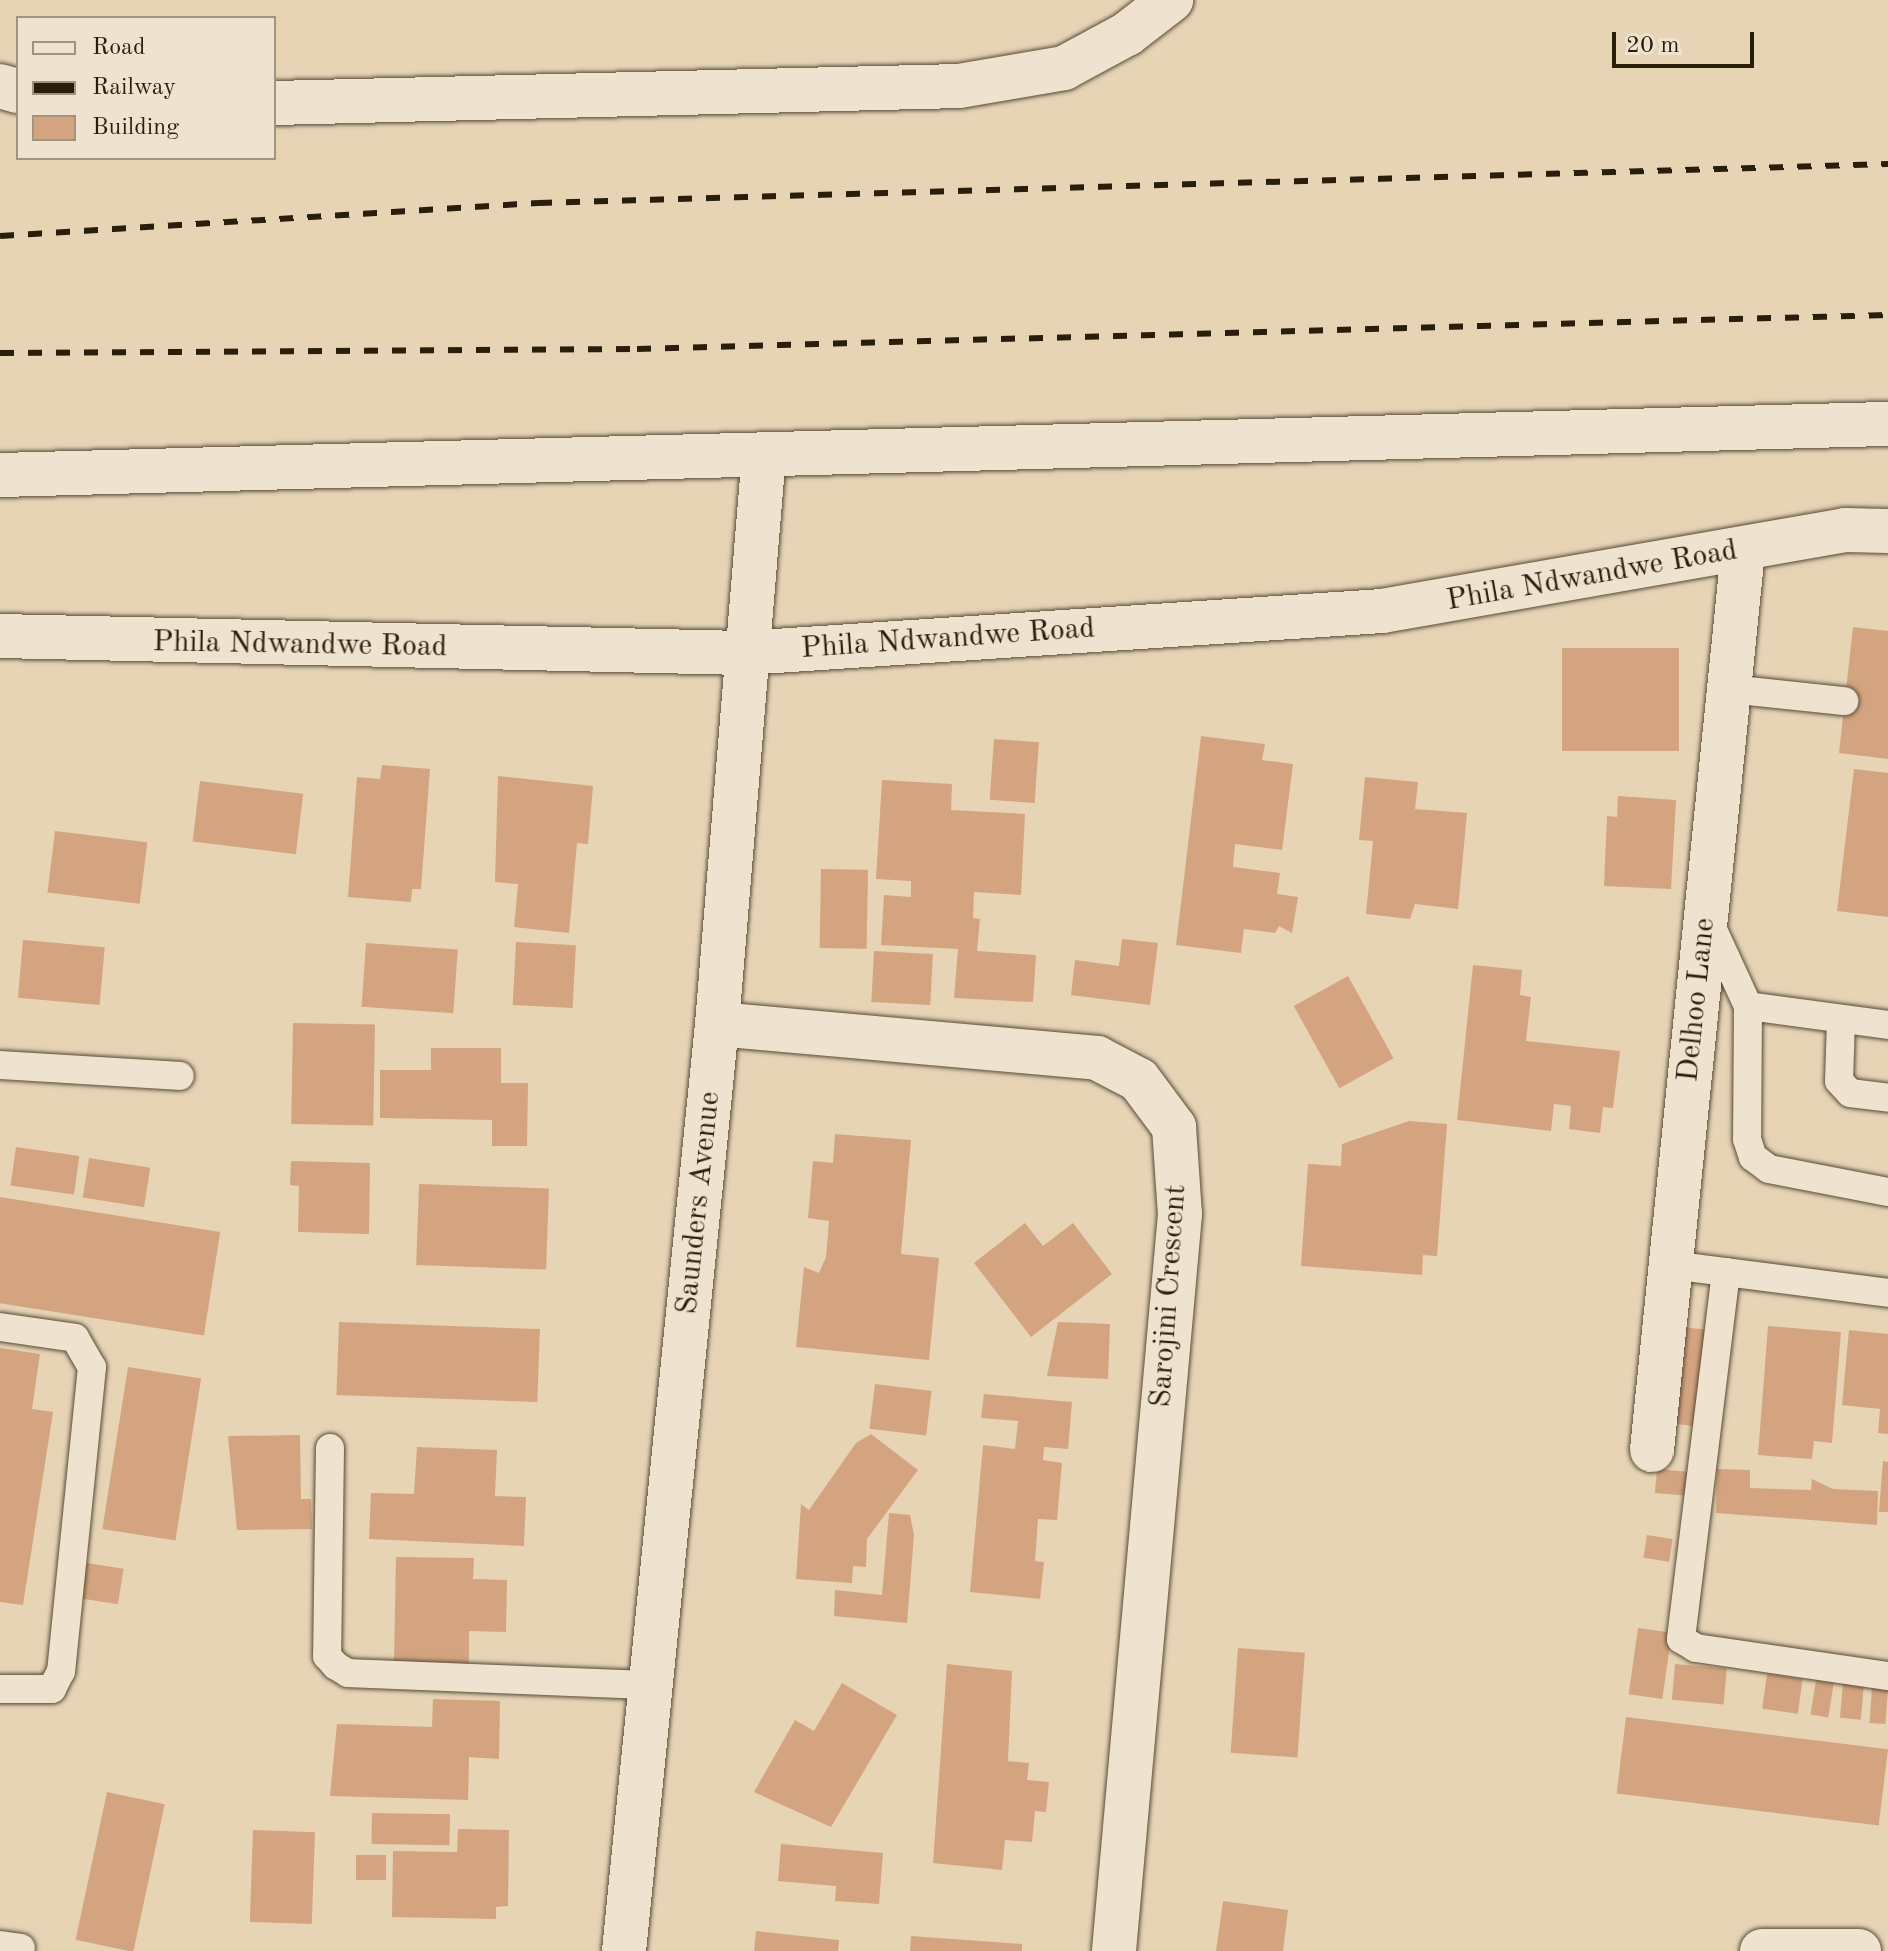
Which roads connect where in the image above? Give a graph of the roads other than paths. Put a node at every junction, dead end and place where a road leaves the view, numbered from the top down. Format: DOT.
graph roads {
  1 [pos="1171,0"];
  2 [pos="276,103"];
  3 [pos="1888,424"];
  4 [pos="764,454"];
  5 [pos="0,475"];
  6 [pos="1888,531"];
  7 [pos="1743,551"];
  8 [pos="0,636"];
  9 [pos="745,653"];
  10 [pos="1729,689"];
  11 [pos="1844,701"];
  12 [pos="1706,914"];
  13 [pos="1748,1006"];
  14 [pos="1841,1019"];
  15 [pos="717,1024"];
  16 [pos="1888,1025"];
  17 [pos="0,1065"];
  18 [pos="180,1076"];
  19 [pos="1888,1098"];
  20 [pos="1888,1192"];
  21 [pos="1670,1265"];
  22 [pos="1726,1272"];
  23 [pos="1888,1293"];
  24 [pos="0,1327"];
  25 [pos="330,1448"];
  26 [pos="1652,1450"];
  27 [pos="1888,1676"];
  28 [pos="651,1685"];
  29 [pos="0,1689"];
  30 [pos="624,1951"];
  31 [pos="1114,1951"];
  32 [pos="1762,1951"];
  33 [pos="1859,1951"];
  1 -- 2 [label="street"];
  3 -- 4 [label="street"];
  4 -- 5 [label="street"];
  4 -- 9 [label="street, Saunders Avenue"];
  6 -- 7 [label="street, Phila Ndwandwe Road"];
  7 -- 9 [label="street, Phila Ndwandwe Road"];
  7 -- 10 [label="street, Delhoo Lane"];
  8 -- 9 [label="street, Phila Ndwandwe Road"];
  9 -- 15 [label="street, Saunders Avenue"];
  10 -- 11 [label="lane"];
  10 -- 12 [label="street, Delhoo Lane"];
  12 -- 13 [label="lane"];
  12 -- 21 [label="street, Delhoo Lane"];
  13 -- 14 [label="lane"];
  13 -- 20 [label="lane"];
  14 -- 16 [label="lane"];
  14 -- 19 [label="lane"];
  15 -- 28 [label="street, Saunders Avenue"];
  15 -- 31 [label="street, Sarojini Crescent"];
  17 -- 18 [label="lane"];
  21 -- 22 [label="lane"];
  21 -- 26 [label="street, Delhoo Lane"];
  22 -- 23 [label="lane"];
  22 -- 27 [label="lane"];
  24 -- 29 [label="lane"];
  25 -- 28 [label="lane"];
  28 -- 30 [label="street, Saunders Avenue"];
  32 -- 33 [label="street"];
}
